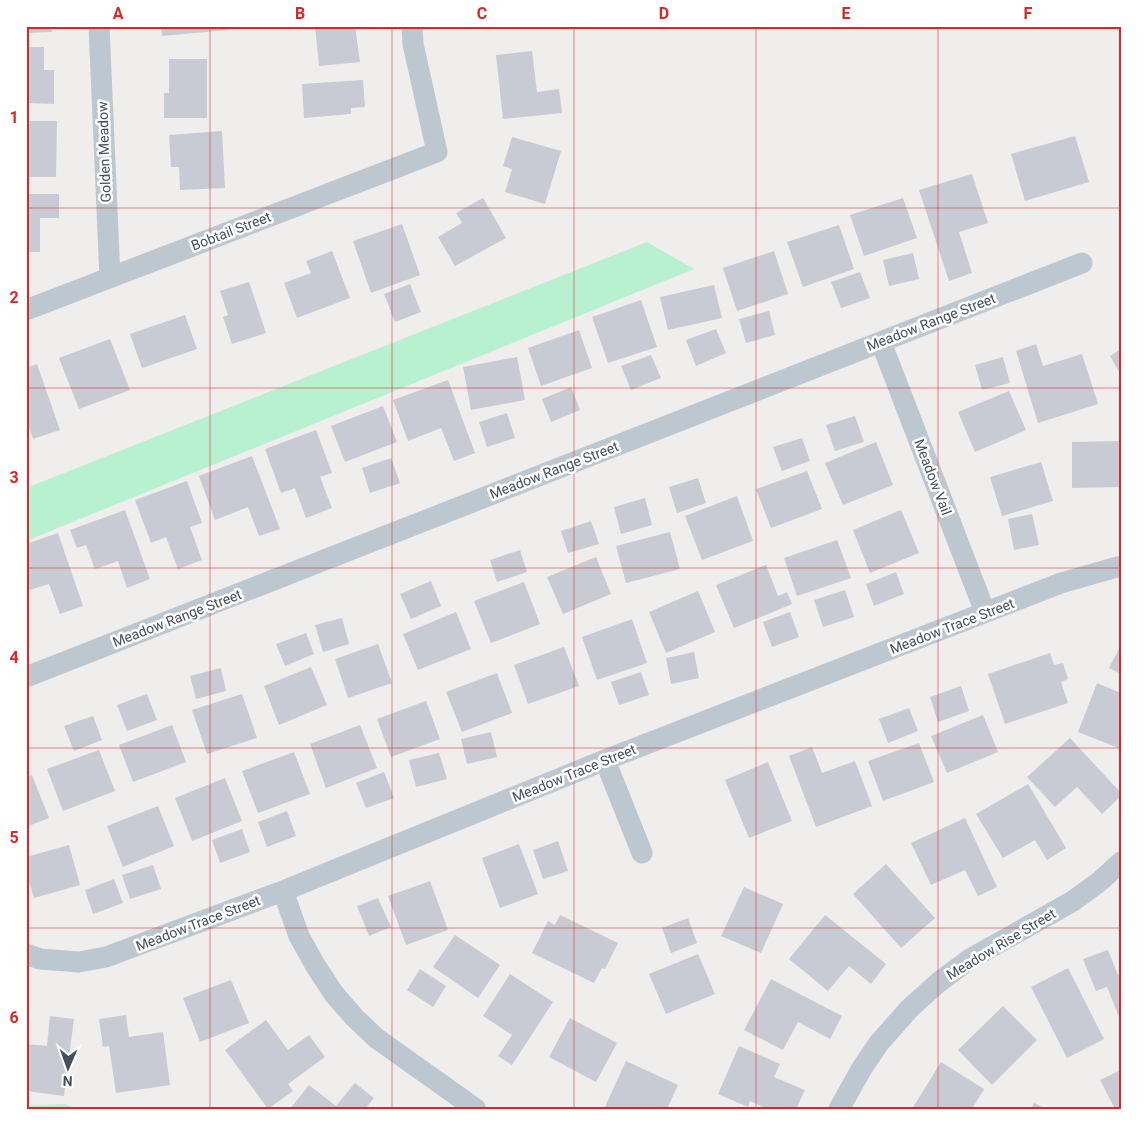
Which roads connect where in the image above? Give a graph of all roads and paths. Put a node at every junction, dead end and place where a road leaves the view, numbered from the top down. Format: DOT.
graph roads {
  1 [pos="99,26"];
  2 [pos="412,26"];
  3 [pos="1082,263"];
  4 [pos="110,278"];
  5 [pos="26,310"];
  6 [pos="881,342"];
  7 [pos="1121,567"];
  8 [pos="986,612"];
  9 [pos="26,677"];
  10 [pos="605,760"];
  11 [pos="642,853"];
  12 [pos="1121,862"];
  13 [pos="283,891"];
  14 [pos="26,954"];
  15 [pos="476,1109"];
  16 [pos="839,1109"];
  1 -- 4 [label="street, Golden Meadow"];
  2 -- 4 [label="street, Bobtail Street"];
  3 -- 6 [label="street, Meadow Range Street"];
  4 -- 5 [label="street, Bobtail Street"];
  6 -- 8 [label="street, Meadow Vail"];
  6 -- 9 [label="street, Meadow Range Street"];
  7 -- 8 [label="street, Meadow Trace Street"];
  8 -- 10 [label="street, Meadow Trace Street"];
  10 -- 11 [label="street"];
  10 -- 13 [label="street, Meadow Trace Street"];
  12 -- 16 [label="street, Meadow Rise Street"];
  13 -- 14 [label="street, Meadow Trace Street"];
  13 -- 15 [label="street"];
}
